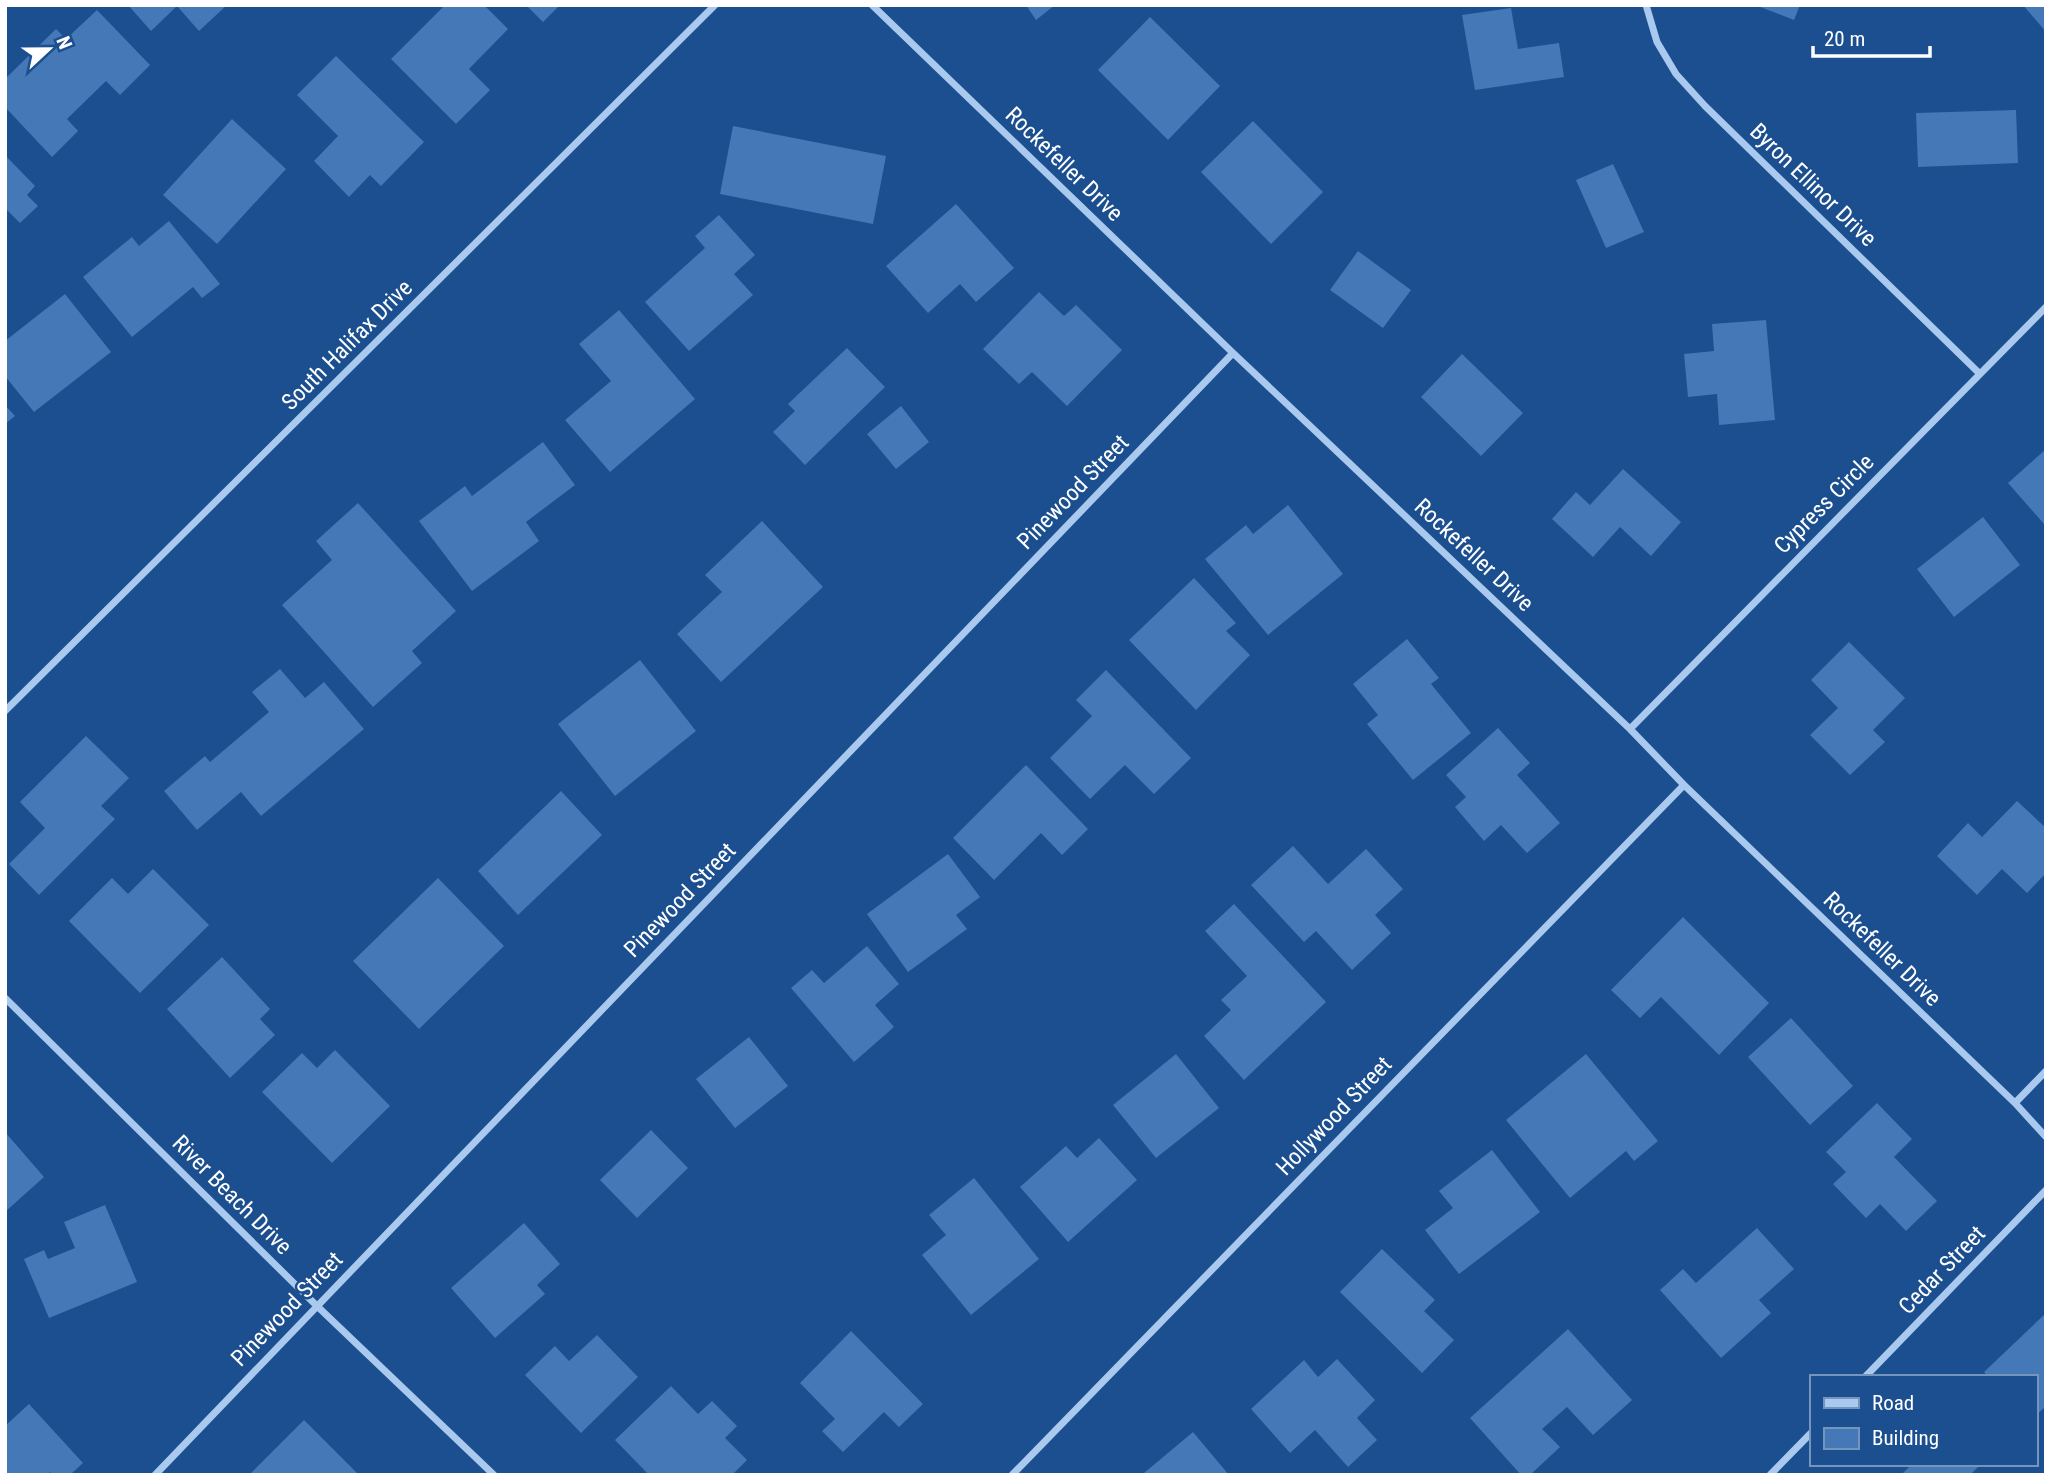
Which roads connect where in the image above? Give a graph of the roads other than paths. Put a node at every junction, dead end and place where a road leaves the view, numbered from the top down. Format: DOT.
graph roads {
  1 [pos="715,5"];
  2 [pos="872,5"];
  3 [pos="1646,5"];
  4 [pos="2046,307"];
  5 [pos="1233,353"];
  6 [pos="1980,374"];
  7 [pos="5,711"];
  8 [pos="1630,729"];
  9 [pos="1684,785"];
  10 [pos="5,998"];
  11 [pos="2046,1071"];
  12 [pos="2015,1103"];
  13 [pos="2046,1136"];
  14 [pos="2046,1190"];
  15 [pos="317,1306"];
  16 [pos="1867,1375"];
  17 [pos="1810,1434"];
  18 [pos="155,1475"];
  19 [pos="494,1475"];
  20 [pos="1012,1475"];
  21 [pos="1770,1475"];
  1 -- 7 [label="street, South Halifax Drive"];
  2 -- 5 [label="street, Rockefeller Drive"];
  3 -- 6 [label="street, Byron Ellinor Drive"];
  4 -- 6 [label="street, Cypress Circle"];
  5 -- 8 [label="street, Rockefeller Drive"];
  5 -- 15 [label="street, Pinewood Street"];
  6 -- 8 [label="street, Cypress Circle"];
  8 -- 9 [label="street, Rockefeller Drive"];
  9 -- 12 [label="street, Rockefeller Drive"];
  9 -- 20 [label="street, Hollywood Street"];
  10 -- 15 [label="street, River Beach Drive"];
  11 -- 12 [label="street"];
  12 -- 13 [label="street, Rockefeller Drive"];
  14 -- 16 [label="street, Cedar Street"];
  15 -- 18 [label="street, Pinewood Street"];
  15 -- 19 [label="street, River Beach Drive"];
  17 -- 21 [label="street"];
}
